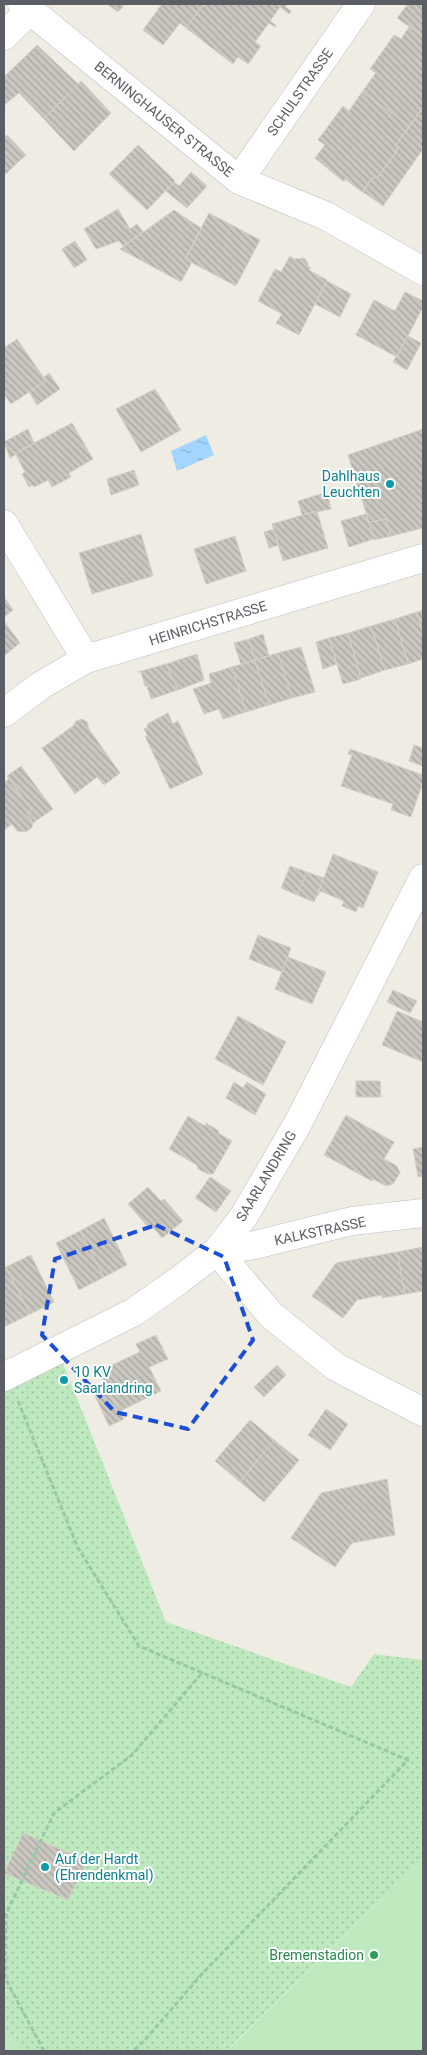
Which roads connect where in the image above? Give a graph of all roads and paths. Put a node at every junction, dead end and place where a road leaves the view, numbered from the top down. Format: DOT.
graph roads {
  1 [pos="361,4"];
  2 [pos="27,6"];
  3 [pos="4,36"];
  4 [pos="239,180"];
  5 [pos="423,271"];
  6 [pos="4,524"];
  7 [pos="423,558"];
  8 [pos="86,659"];
  9 [pos="4,713"];
  10 [pos="423,878"];
  11 [pos="423,1213"];
  12 [pos="217,1251"];
  13 [pos="6,1376"];
  14 [pos="423,1412"];
  15 [pos="202,1672"];
  16 [pos="5,1916"];
  17 [pos="44,2051"];
  18 [pos="133,2051"];
  1 -- 4 [label="street, SCHULSTRASSE"];
  2 -- 3 [label="street"];
  2 -- 4 [label="street, BERNINGHAUSER STRASSE"];
  4 -- 5 [label="street, BERNINGHAUSER STRASSE"];
  6 -- 8 [label="street"];
  7 -- 8 [label="street, HEINRICHSTRASSE"];
  8 -- 9 [label="street, HEINRICHSTRASSE"];
  10 -- 12 [label="street, SAARLANDRING"];
  11 -- 12 [label="street, KALKSTRASSE"];
  12 -- 13 [label="street, SAARLANDRING"];
  12 -- 14 [label="street"];
  13 -- 15 [label="path"];
  15 -- 16 [label="path"];
  15 -- 18 [label="path"];
  16 -- 17 [label="path"];
}
